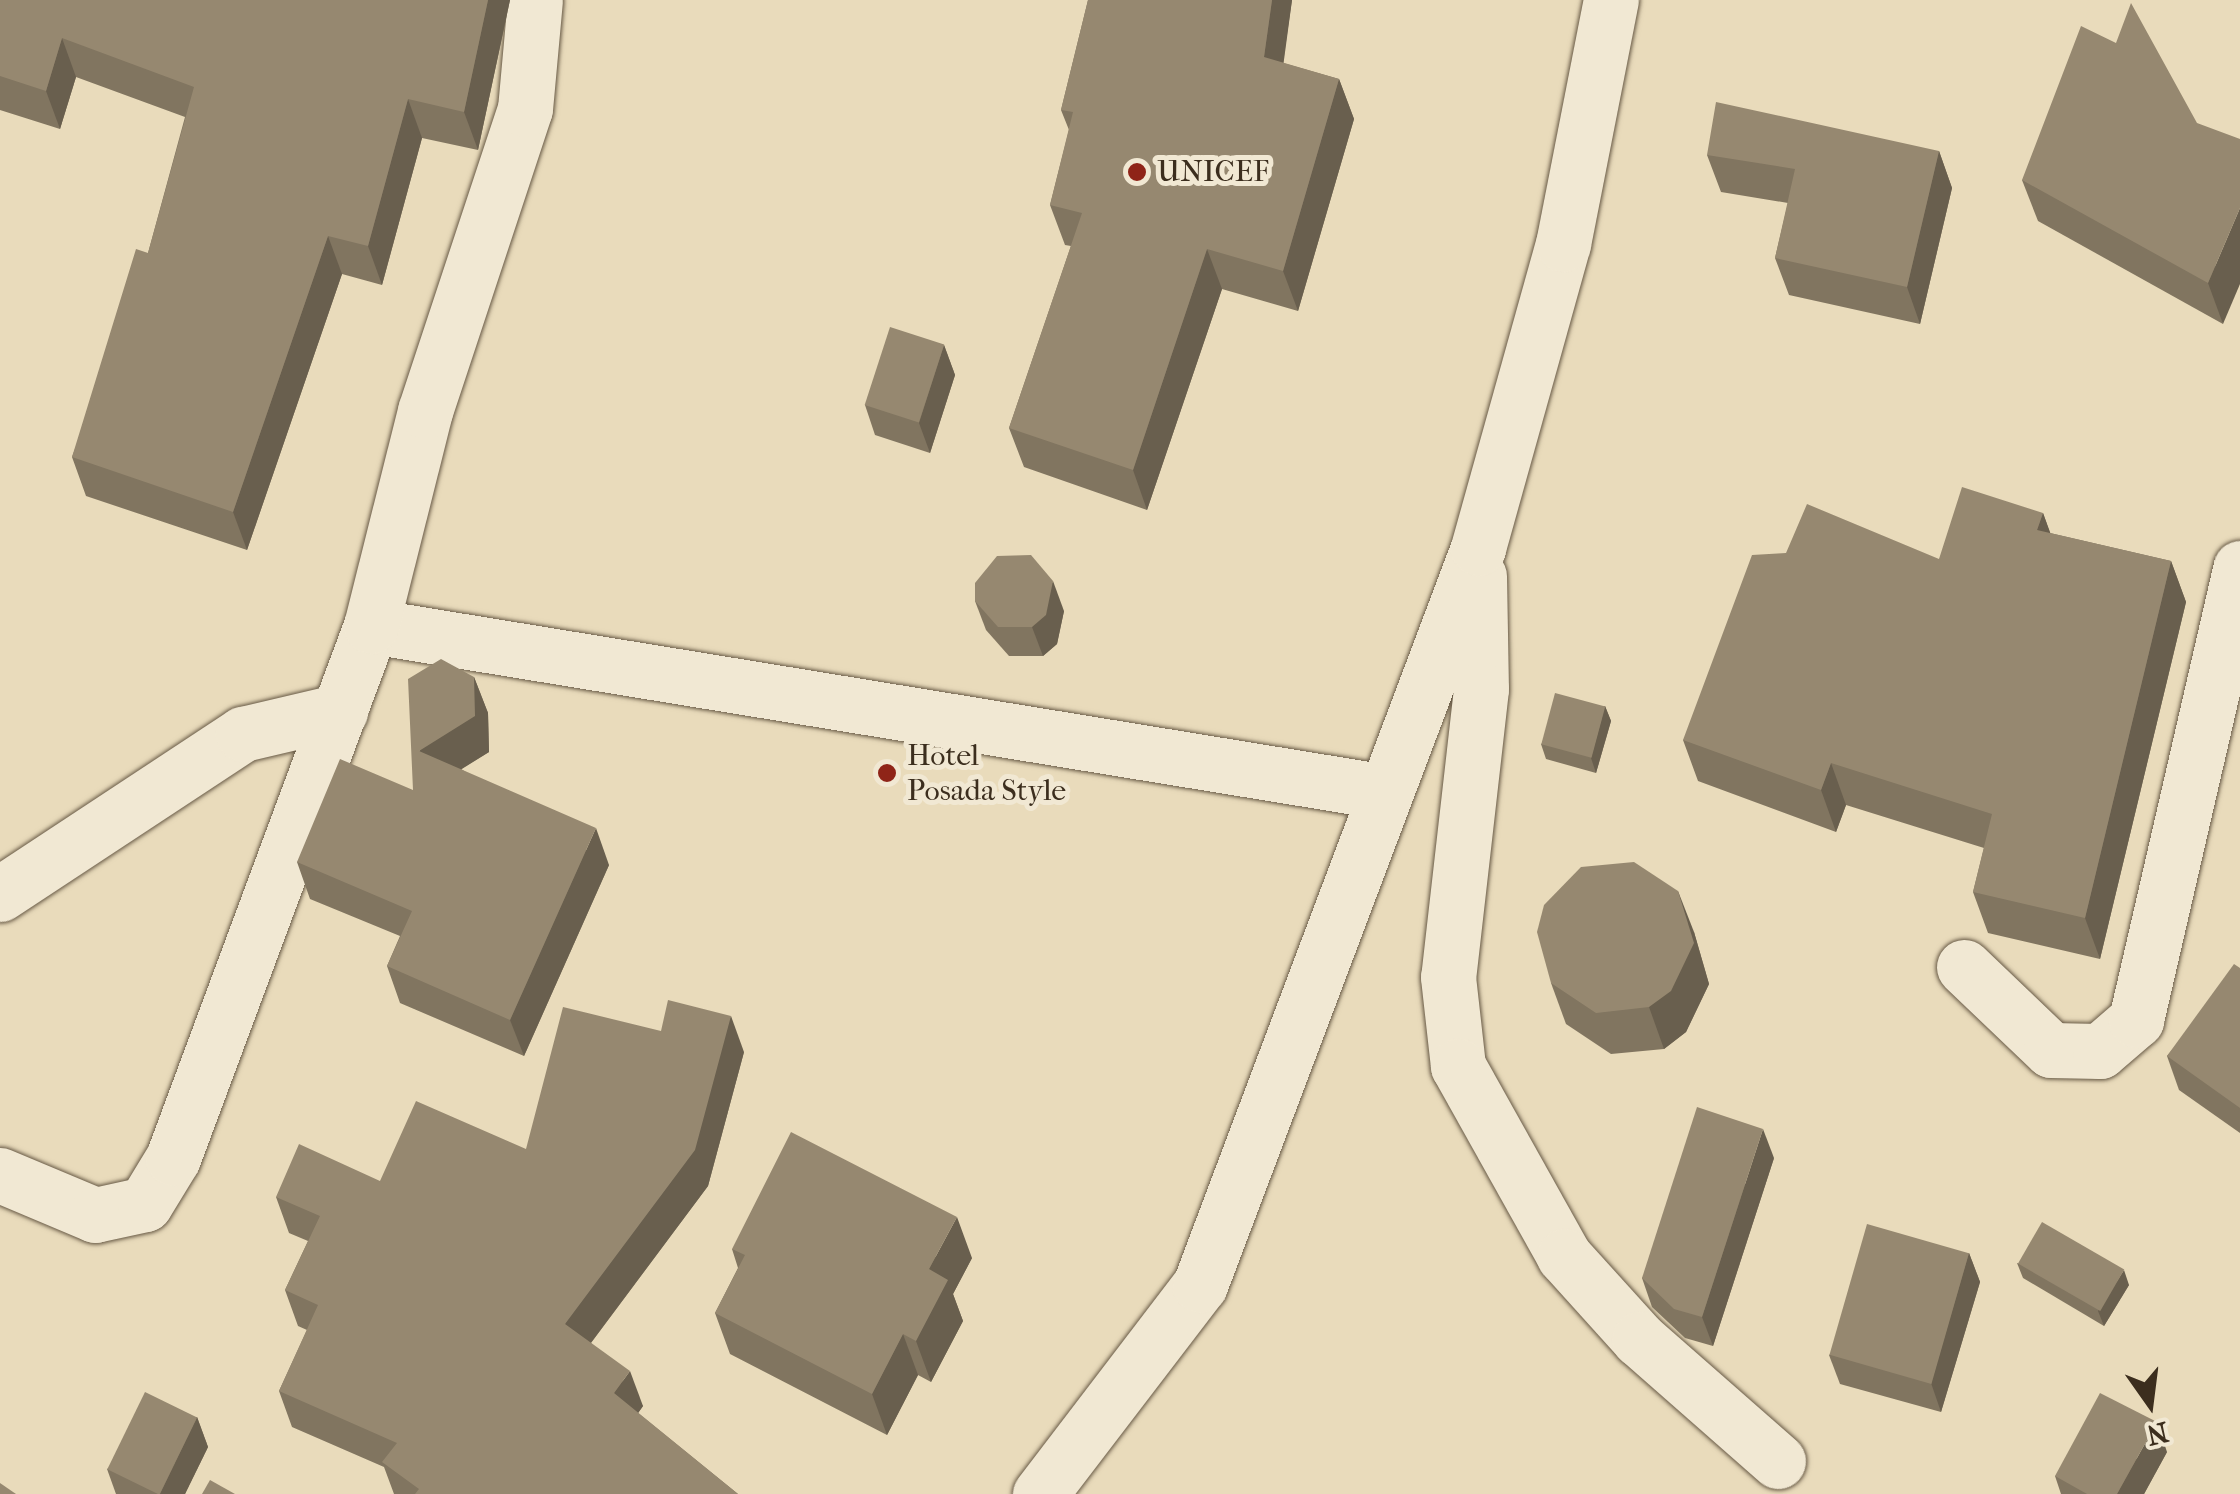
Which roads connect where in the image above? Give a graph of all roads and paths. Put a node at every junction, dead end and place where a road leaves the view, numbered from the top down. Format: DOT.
graph roads {
  1 [pos="534,0"];
  2 [pos="1611,0"];
  3 [pos="1478,548"];
  4 [pos="2240,568"];
  5 [pos="371,626"];
  6 [pos="340,711"];
  7 [pos="1386,792"];
  8 [pos="0,894"];
  9 [pos="1964,967"];
  10 [pos="0,1175"];
  11 [pos="1778,1461"];
  12 [pos="1040,1494"];
  1 -- 5 [label="street"];
  2 -- 3 [label="street"];
  3 -- 7 [label="street"];
  3 -- 11 [label="street"];
  4 -- 9 [label="street"];
  5 -- 6 [label="street"];
  5 -- 7 [label="street"];
  6 -- 8 [label="street"];
  6 -- 10 [label="street"];
  7 -- 12 [label="street"];
}
